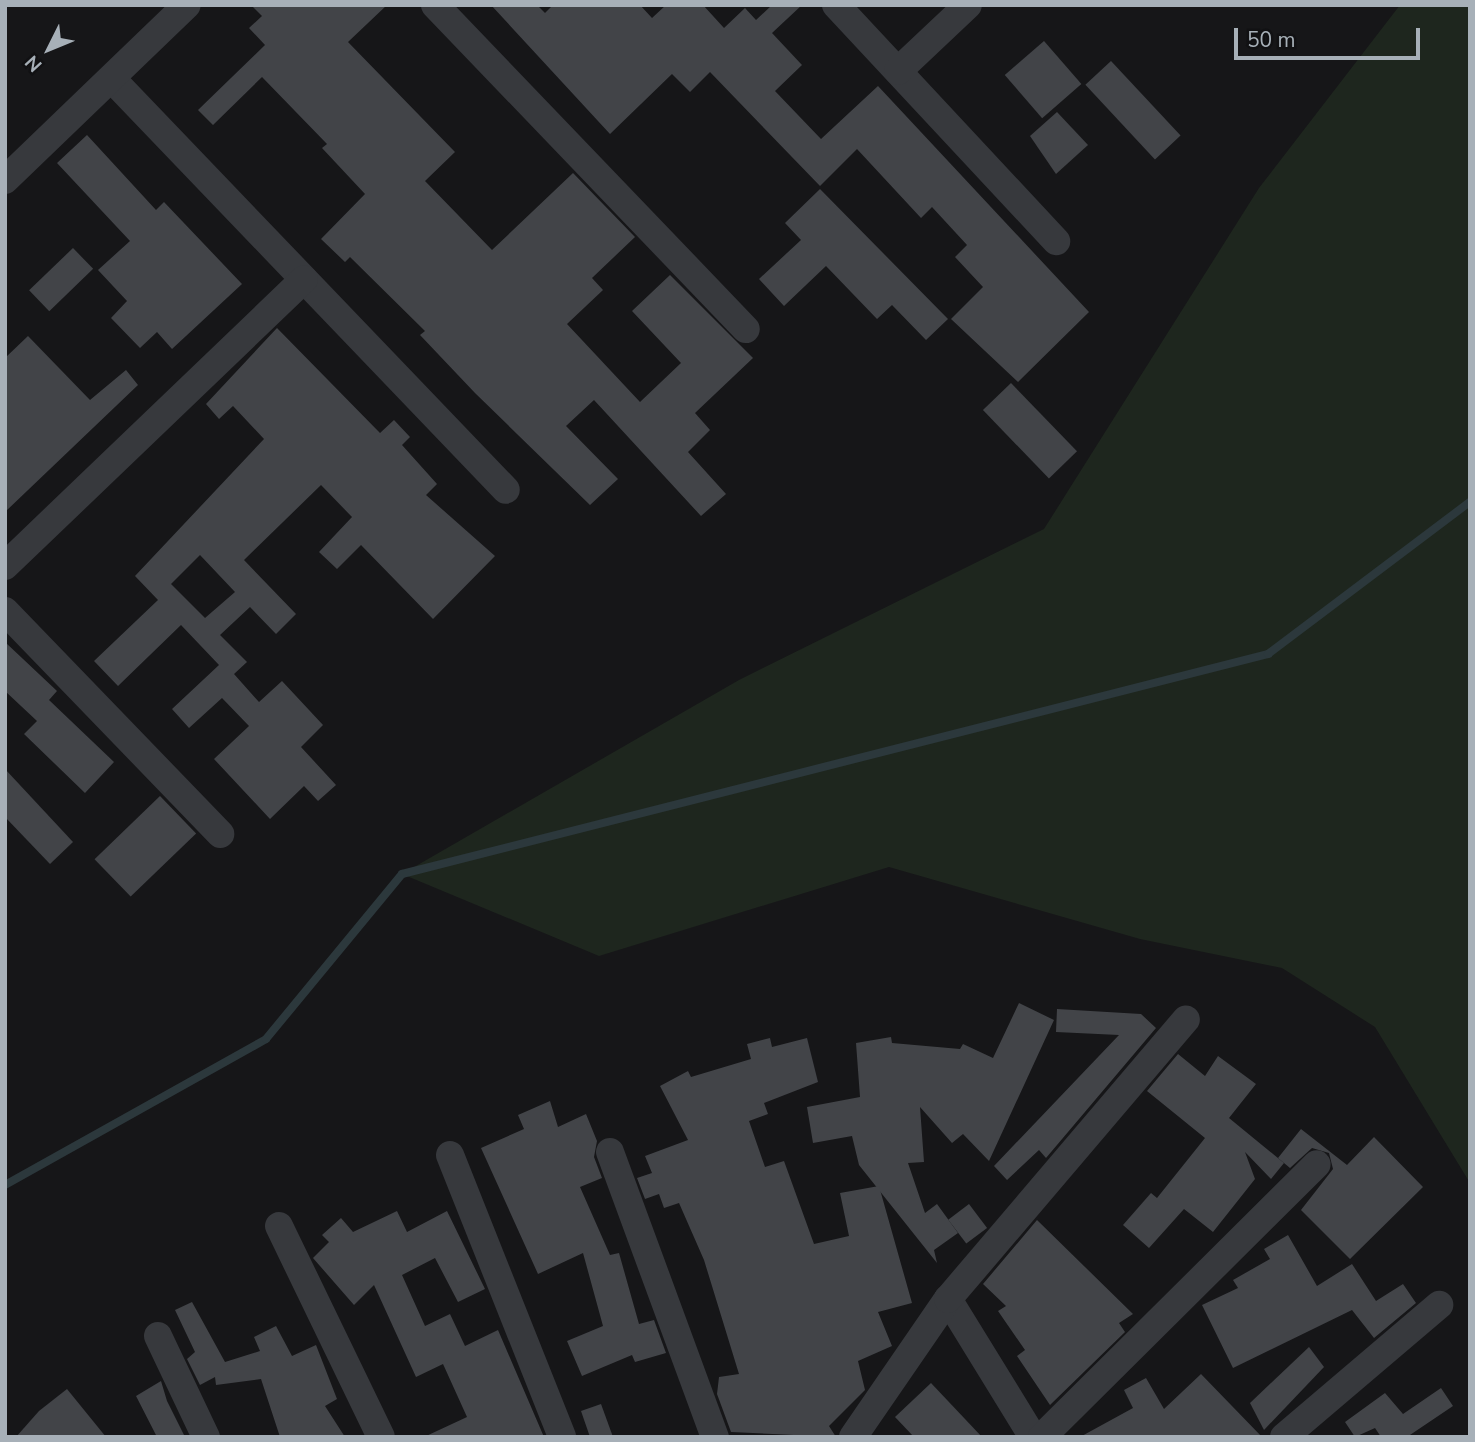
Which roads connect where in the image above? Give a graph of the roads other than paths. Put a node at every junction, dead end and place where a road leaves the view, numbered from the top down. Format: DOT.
graph roads {
  1 [pos="187,5"];
  2 [pos="435,5"];
  3 [pos="836,5"];
  4 [pos="968,5"];
  5 [pos="898,71"];
  6 [pos="111,79"];
  7 [pos="5,180"];
  8 [pos="1056,241"];
  9 [pos="304,279"];
  10 [pos="746,330"];
  11 [pos="506,490"];
  12 [pos="5,566"];
  13 [pos="5,611"];
  14 [pos="220,834"];
  15 [pos="1186,1019"];
  16 [pos="610,1152"];
  17 [pos="450,1155"];
  18 [pos="1317,1164"];
  19 [pos="279,1226"];
  20 [pos="948,1299"];
  21 [pos="1439,1305"];
  22 [pos="158,1336"];
  23 [pos="206,1437"];
  24 [pos="381,1437"];
  25 [pos="562,1437"];
  26 [pos="715,1437"];
  27 [pos="853,1437"];
  28 [pos="1033,1437"];
  29 [pos="1042,1437"];
  30 [pos="1284,1437"];
  1 -- 6 [label="street"];
  2 -- 10 [label="street"];
  3 -- 5 [label="street"];
  4 -- 5 [label="street"];
  5 -- 8 [label="street"];
  6 -- 7 [label="street"];
  6 -- 9 [label="street"];
  9 -- 11 [label="street"];
  9 -- 12 [label="street"];
  13 -- 14 [label="street"];
  15 -- 20 [label="street"];
  16 -- 26 [label="street"];
  17 -- 25 [label="street"];
  18 -- 29 [label="street"];
  19 -- 24 [label="street"];
  20 -- 27 [label="street"];
  20 -- 28 [label="street"];
  21 -- 30 [label="street"];
  22 -- 23 [label="street"];
}
